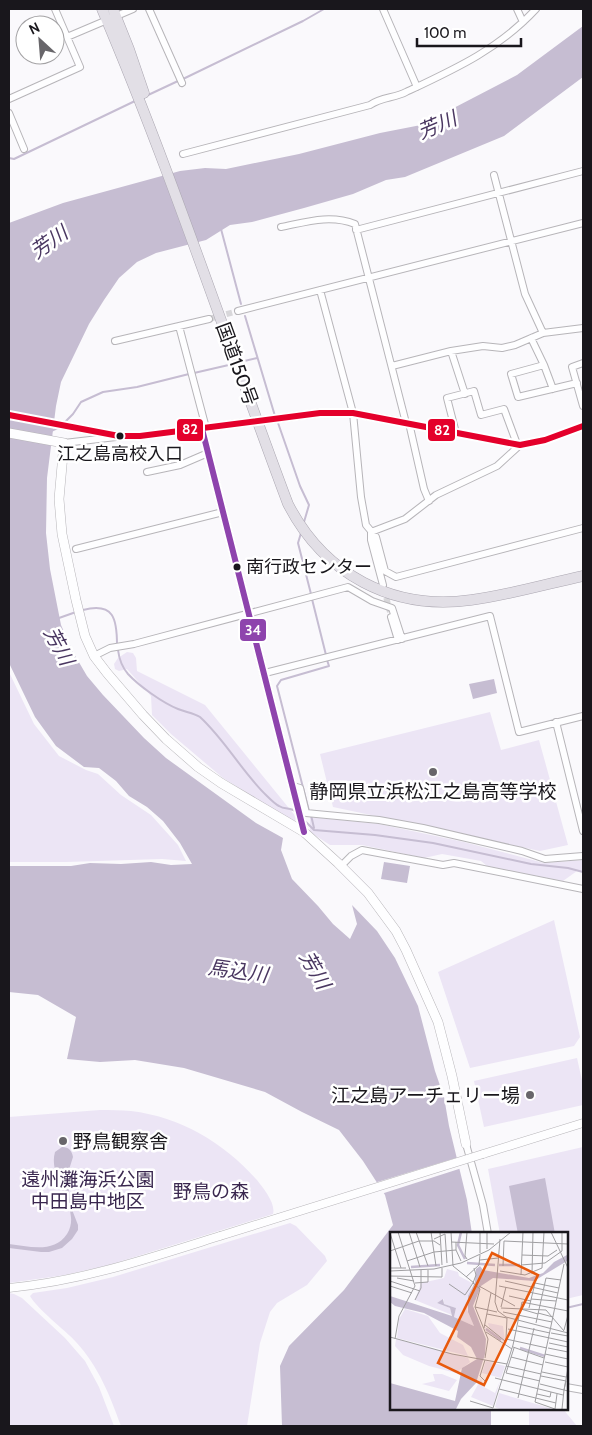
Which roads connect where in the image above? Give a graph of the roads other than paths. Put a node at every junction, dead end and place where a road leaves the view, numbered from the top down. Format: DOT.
graph roads {
  1 [pos="55,9"];
  2 [pos="102,9"];
  3 [pos="133,9"];
  4 [pos="149,9"];
  5 [pos="383,9"];
  6 [pos="518,9"];
  7 [pos="536,9"];
  8 [pos="112,15"];
  9 [pos="523,22"];
  10 [pos="67,38"];
  11 [pos="182,83"];
  12 [pos="417,87"];
  13 [pos="9,99"];
  14 [pos="9,113"];
  15 [pos="24,148"];
  16 [pos="183,154"];
  17 [pos="583,171"];
  18 [pos="494,175"];
  19 [pos="498,193"];
  20 [pos="583,223"];
  21 [pos="281,227"];
  22 [pos="356,230"];
  23 [pos="510,242"];
  24 [pos="369,277"];
  25 [pos="320,290"];
  26 [pos="238,311"];
  27 [pos="209,319"];
  28 [pos="178,326"];
  29 [pos="583,328"];
  30 [pos="542,333"];
  31 [pos="531,338"];
  32 [pos="115,341"];
  33 [pos="451,351"];
  34 [pos="583,363"];
  35 [pos="544,365"];
  36 [pos="392,366"];
  37 [pos="577,383"];
  38 [pos="553,389"];
  39 [pos="464,394"];
  40 [pos="583,406"];
  41 [pos="353,413"];
  42 [pos="9,414"];
  43 [pos="257,420"];
  44 [pos="408,423"];
  45 [pos="583,426"];
  46 [pos="204,428"];
  47 [pos="9,433"];
  48 [pos="456,433"];
  49 [pos="119,436"];
  50 [pos="64,443"];
  51 [pos="518,445"];
  52 [pos="208,453"];
  53 [pos="147,472"];
  54 [pos="429,501"];
  55 [pos="223,512"];
  56 [pos="583,528"];
  57 [pos="371,532"];
  58 [pos="76,549"];
  59 [pos="583,576"];
  60 [pos="383,585"];
  61 [pos="390,612"];
  62 [pos="249,614"];
  63 [pos="400,640"];
  64 [pos="94,656"];
  65 [pos="265,673"];
  66 [pos="583,716"];
  67 [pos="556,722"];
  68 [pos="293,786"];
  69 [pos="583,831"];
  70 [pos="304,832"];
  71 [pos="583,856"];
  72 [pos="342,866"];
  73 [pos="583,889"];
  74 [pos="583,1122"];
  75 [pos="466,1144"];
  76 [pos="488,1232"];
  77 [pos="9,1288"];
  78 [pos="567,1387"];
  79 [pos="583,1390"];
  1 -- 10 [label="street"];
  2 -- 8 [label="highway, 国道150号"];
  3 -- 8 [label="street"];
  4 -- 11 [label="street"];
  5 -- 12 [label="street"];
  6 -- 9 [label="street"];
  7 -- 9 [label="street"];
  8 -- 10 [label="street"];
  8 -- 43 [label="highway, 国道150号"];
  9 -- 12 [label="street"];
  10 -- 13 [label="street"];
  12 -- 16 [label="street"];
  14 -- 15 [label="street"];
  17 -- 19 [label="street"];
  18 -- 19 [label="street"];
  19 -- 22 [label="street"];
  19 -- 23 [label="street"];
  20 -- 23 [label="street"];
  21 -- 22 [label="street"];
  22 -- 24 [label="street"];
  23 -- 24 [label="street"];
  23 -- 30 [label="street"];
  24 -- 25 [label="street"];
  24 -- 36 [label="street"];
  25 -- 26 [label="street"];
  25 -- 41 [label="street"];
  27 -- 28 [label="street"];
  28 -- 32 [label="street"];
  28 -- 46 [label="street"];
  29 -- 30 [label="street"];
  30 -- 31 [label="street"];
  31 -- 33 [label="street"];
  31 -- 35 [label="street"];
  33 -- 36 [label="street"];
  33 -- 39 [label="street"];
  34 -- 37 [label="street"];
  35 -- 38 [label="street"];
  35 -- 38 [label="street"];
  36 -- 44 [label="street"];
  37 -- 38 [label="street"];
  37 -- 40 [label="street"];
  39 -- 48 [label="street"];
  39 -- 51 [label="street"];
  41 -- 43 [label="street"];
  41 -- 44 [label="street"];
  41 -- 57 [label="street"];
  42 -- 49 [label="street"];
  43 -- 46 [label="street"];
  43 -- 59 [label="highway, 国道150号"];
  44 -- 48 [label="street"];
  44 -- 54 [label="street"];
  45 -- 51 [label="street"];
  46 -- 49 [label="street"];
  46 -- 52 [label="street"];
  47 -- 50 [label="main road"];
  48 -- 51 [label="street"];
  49 -- 50 [label="street"];
  50 -- 64 [label="main road"];
  51 -- 54 [label="street"];
  52 -- 53 [label="street"];
  52 -- 55 [label="street"];
  54 -- 57 [label="street"];
  55 -- 58 [label="street"];
  55 -- 62 [label="street"];
  56 -- 57 [label="street"];
  57 -- 60 [label="street"];
  61 -- 63 [label="street"];
  62 -- 63 [label="street"];
  62 -- 64 [label="street"];
  62 -- 65 [label="street"];
  63 -- 65 [label="street"];
  63 -- 67 [label="street"];
  64 -- 70 [label="main road"];
  65 -- 68 [label="street"];
  66 -- 67 [label="street"];
  67 -- 69 [label="street"];
  68 -- 70 [label="street"];
  68 -- 71 [label="street"];
  70 -- 72 [label="main road"];
  72 -- 73 [label="street"];
  72 -- 75 [label="main road"];
  74 -- 77 [label="street, bridge"];
  75 -- 76 [label="street"];
  78 -- 79 [label="street"];
}
